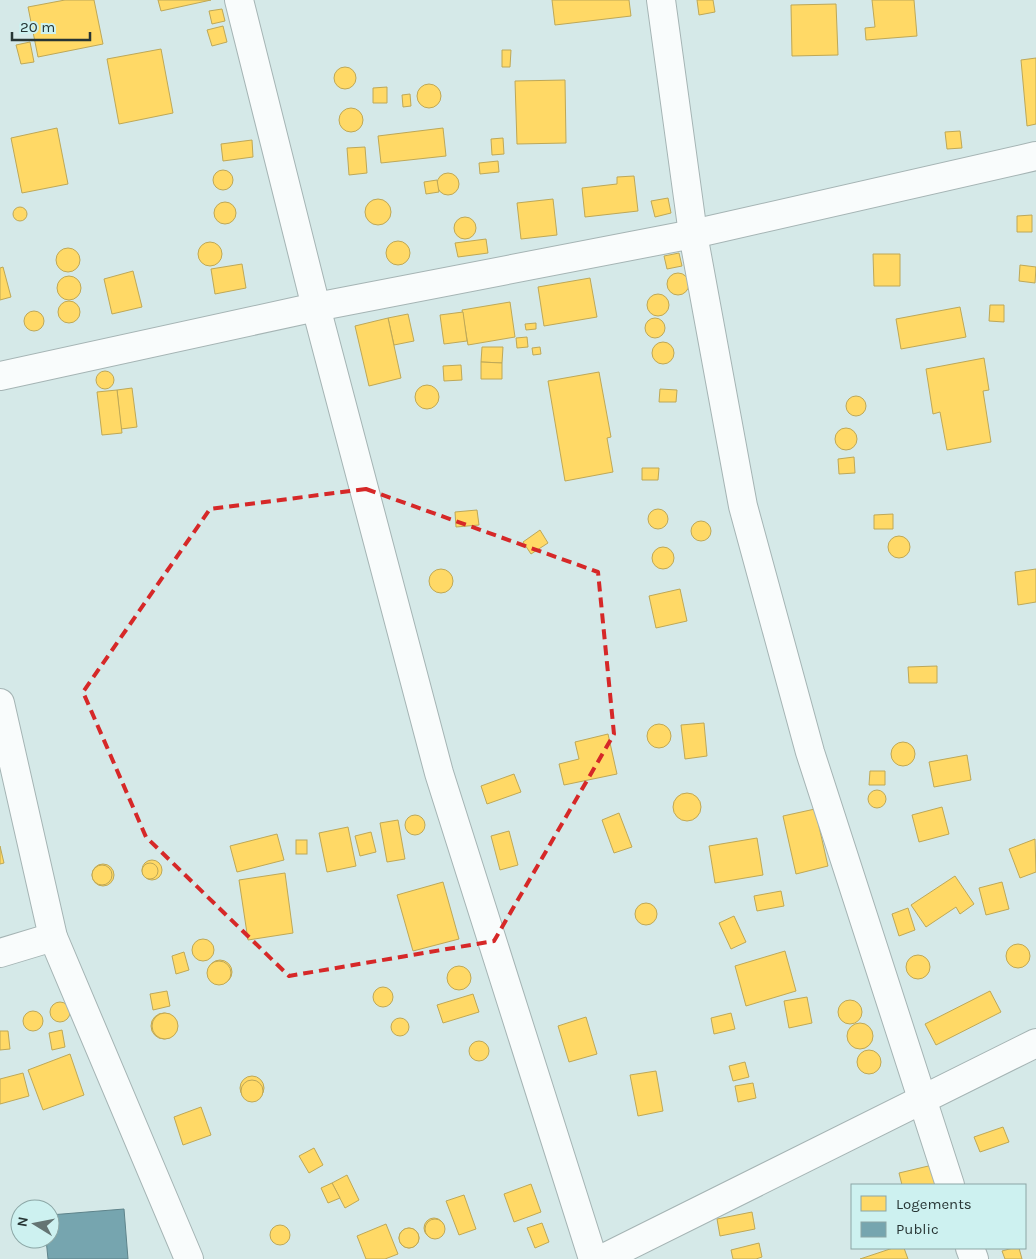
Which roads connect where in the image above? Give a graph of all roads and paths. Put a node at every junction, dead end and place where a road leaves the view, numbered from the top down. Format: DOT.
graph roads {
  1 [pos="238,0"];
  2 [pos="661,0"];
  3 [pos="1036,156"];
  4 [pos="693,234"];
  5 [pos="316,307"];
  6 [pos="0,376"];
  7 [pos="0,703"];
  8 [pos="53,937"];
  9 [pos="0,953"];
  10 [pos="1036,1043"];
  11 [pos="921,1100"];
  12 [pos="950,1184"];
  13 [pos="189,1259"];
  14 [pos="593,1259"];
  15 [pos="602,1259"];
  1 -- 5 [label="street"];
  2 -- 4 [label="street"];
  3 -- 4 [label="street"];
  4 -- 5 [label="street"];
  4 -- 11 [label="street"];
  5 -- 6 [label="street"];
  5 -- 14 [label="street"];
  7 -- 8 [label="street"];
  8 -- 9 [label="street"];
  8 -- 13 [label="street"];
  10 -- 11 [label="street"];
  11 -- 12 [label="street"];
  11 -- 15 [label="street"];
}
